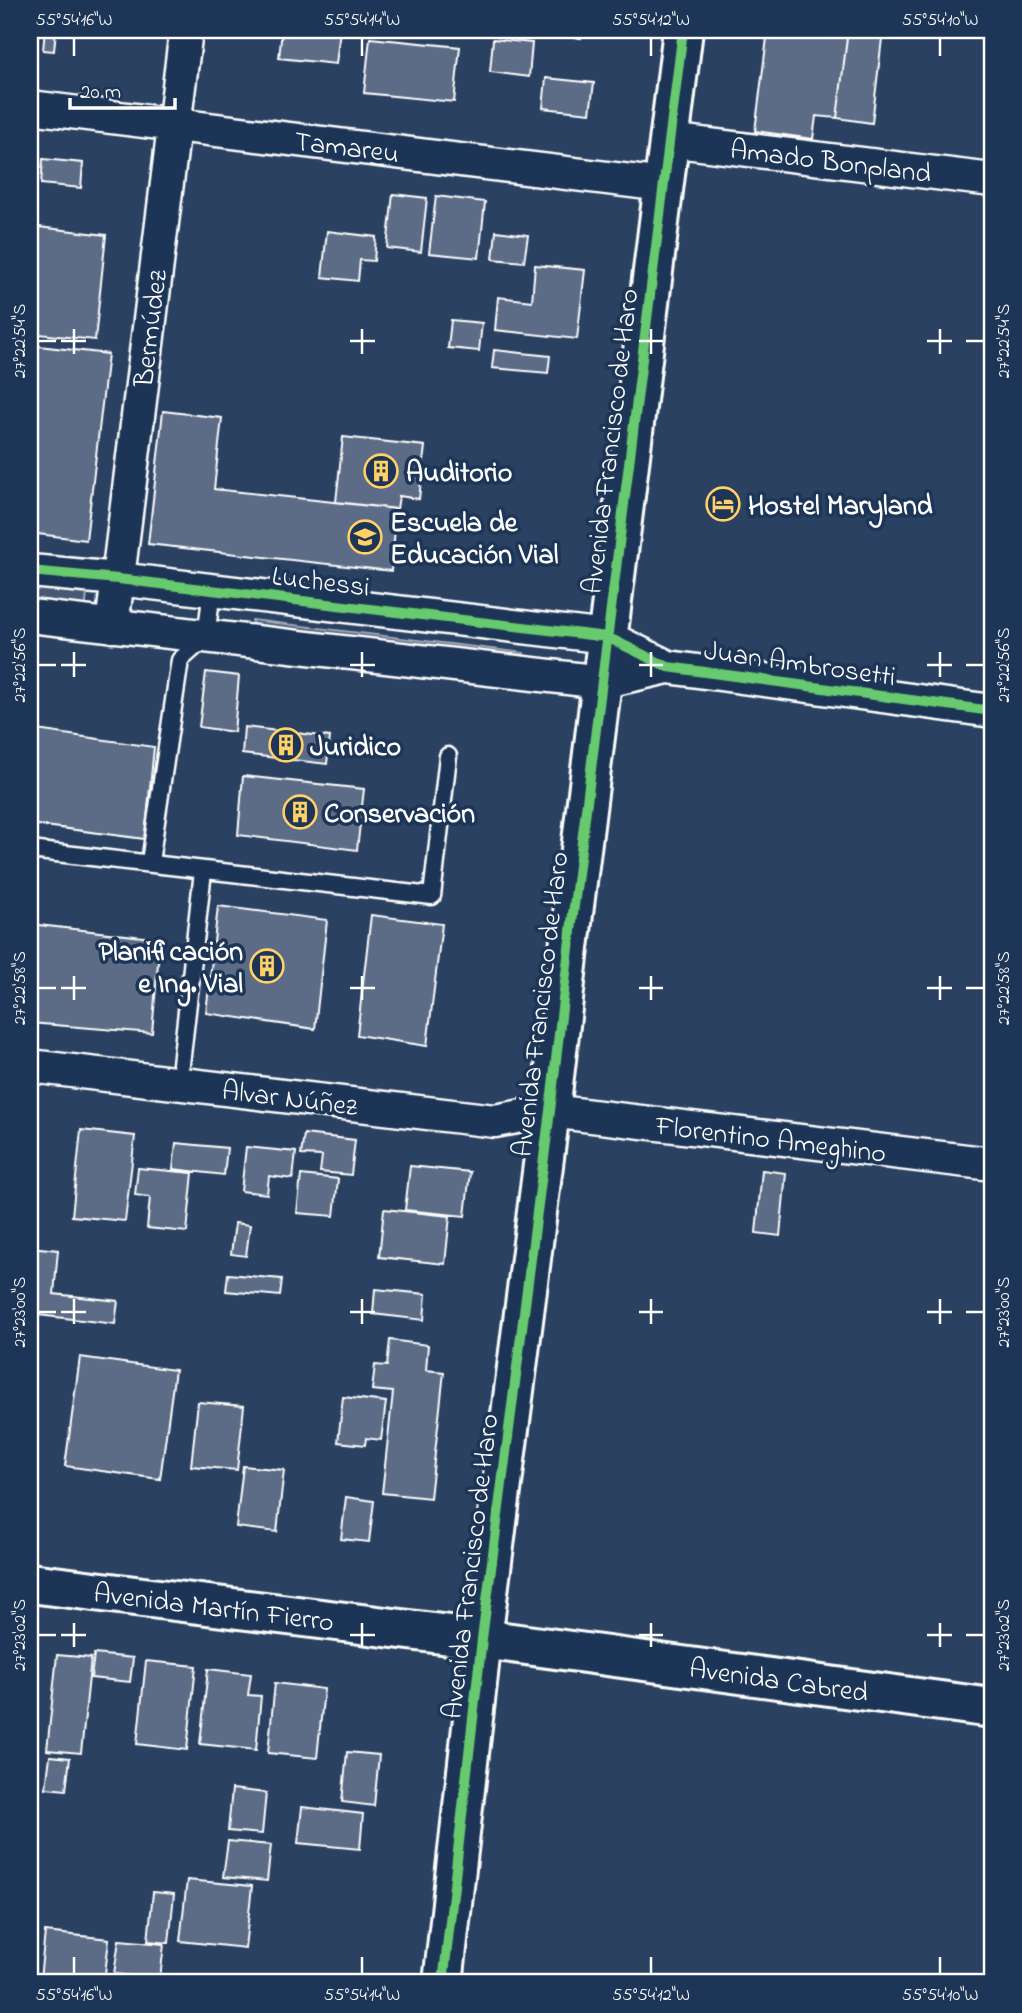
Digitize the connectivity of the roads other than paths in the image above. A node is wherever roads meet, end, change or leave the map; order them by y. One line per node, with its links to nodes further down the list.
1 (186, 30): 4 (street, Bermúdez)
2 (683, 30): 5 (main road, Avenida Francisco de Haro)
3 (30, 107): 4 (street, Tamareu)
4 (174, 125): 7 (street, Tamareu); 9 (street, Bermúdez)
5 (669, 140): 6 (street, Amado Bonpland); 7 (main road, Avenida Francisco de Haro)
6 (992, 180)
7 (664, 185): 14 (main road, Avenida Francisco de Haro)
8 (30, 571): 9 (street, Luchessi)
9 (118, 579): 10 (street, Luchessi); 12 (street, Bermúdez)
10 (212, 590): 13 (lane); 14 (street, Luchessi)
11 (30, 616): 12 (street)
12 (112, 626): 13 (street)
13 (206, 637): 16 (street); 20 (lane)
14 (607, 637): 15 (street, Juan Ambrosetti); 16 (main road, Avenida Francisco de Haro)
15 (668, 667): 16 (street, Juan Ambrosetti); 17 (street, Juan Ambrosetti)
16 (602, 682): 24 (main road, Avenida Francisco de Haro)
17 (992, 711)
18 (448, 756): 21 (lane)
19 (30, 850): 20 (lane)
20 (150, 863): 21 (lane)
21 (203, 871): 22 (lane)
22 (181, 1064)
23 (30, 1066): 24 (street, Alvar Núñez)
24 (550, 1111): 25 (street, Florentino Ameghino); 27 (main road, Avenida Francisco de Haro)
25 (992, 1164)
26 (30, 1583): 27 (main road, Avenida Martín Fierro)
27 (482, 1639): 28 (main road, Avenida Cabred); 29 (main road, Avenida Francisco de Haro)
28 (992, 1708)
29 (443, 1983)

